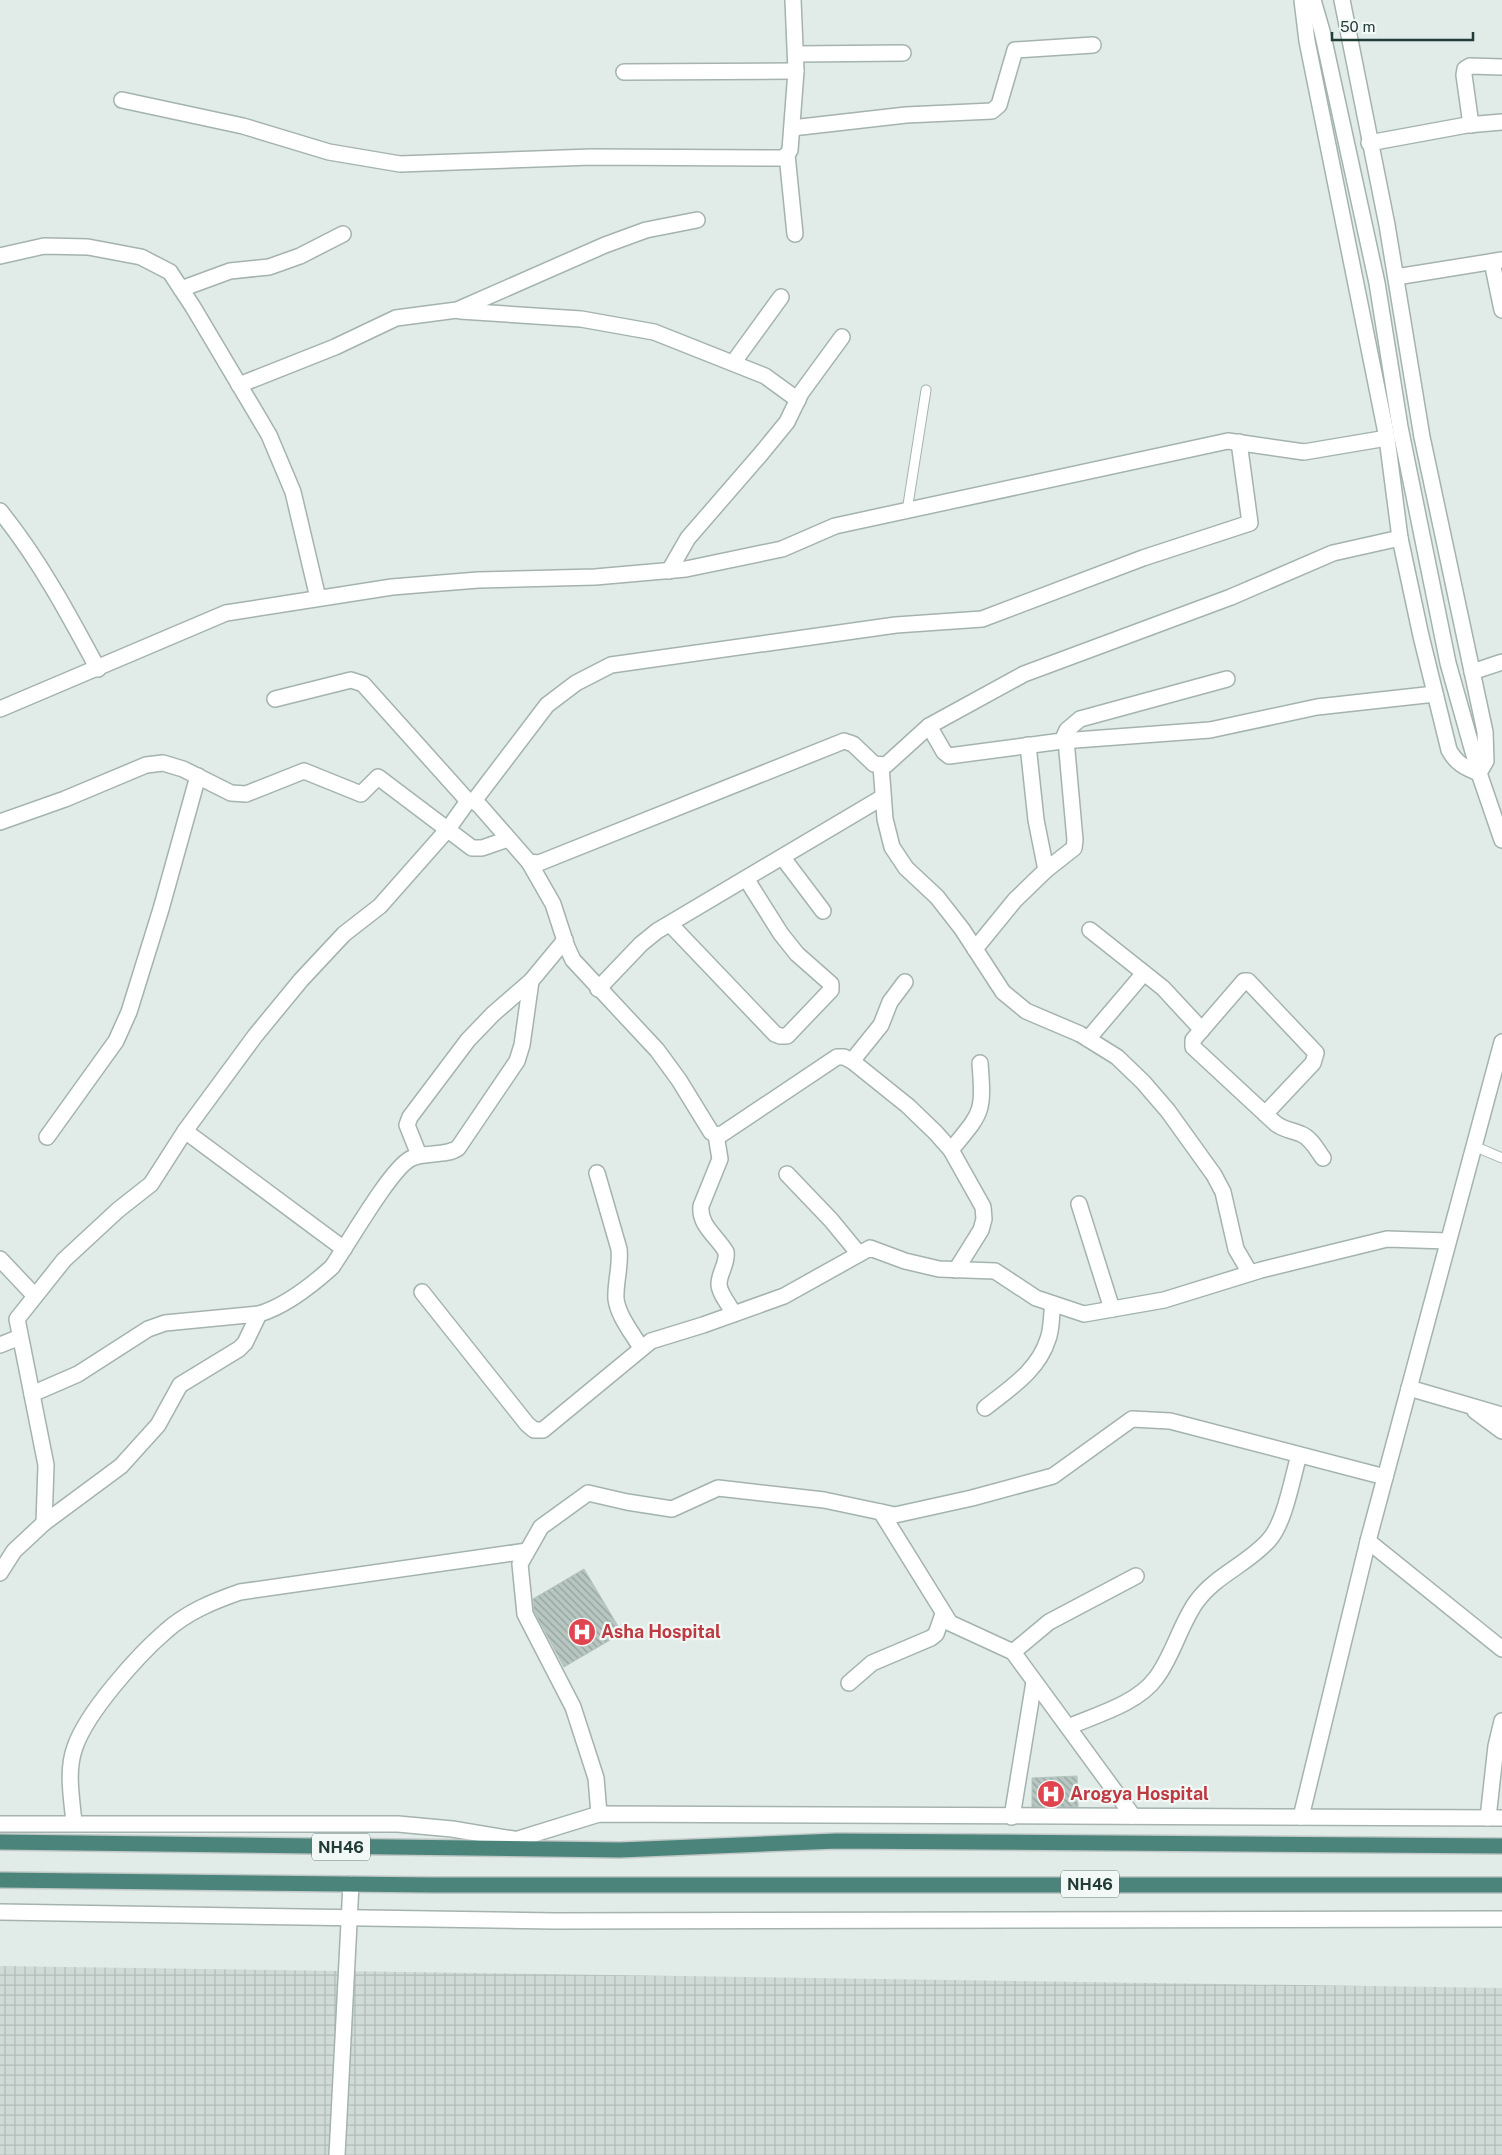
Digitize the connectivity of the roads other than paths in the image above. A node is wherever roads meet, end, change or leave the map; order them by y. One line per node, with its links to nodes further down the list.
1 (793, 0): 7 (street)
2 (1302, 0): 32 (street)
3 (1313, 0): 50 (street)
4 (1342, 0): 15 (street)
5 (1093, 45): 14 (street)
6 (903, 53): 7 (street)
7 (796, 54): 9 (street)
8 (1502, 67): 13 (street)
9 (796, 71): 10 (street); 14 (street)
10 (624, 72)
11 (122, 100): 16 (street)
12 (1502, 122): 13 (street)
13 (1471, 125): 15 (street)
14 (792, 128): 16 (street)
15 (1370, 143): 22 (street)
16 (787, 156): 19 (street)
17 (697, 220): 26 (street)
18 (343, 234): 23 (street)
19 (795, 234)
20 (0, 256): 23 (street)
21 (1497, 261): 22 (street); 25 (street)
22 (1396, 277): 41 (street)
23 (181, 289): 29 (street)
24 (781, 297): 28 (street)
25 (1502, 310)
26 (451, 311): 28 (street); 29 (street)
27 (842, 337): 31 (street)
28 (733, 363): 31 (street)
29 (239, 385): 38 (street)
30 (926, 390): 35 (lane)
31 (798, 400): 37 (street)
32 (1387, 438): 33 (street); 36 (street)
33 (1239, 442): 35 (street); 53 (street)
34 (0, 511): 40 (street)
35 (908, 511): 37 (street)
36 (1400, 538): 43 (street); 46 (street)
37 (669, 571): 38 (street)
38 (318, 598): 40 (street)
39 (1502, 662): 41 (street)
40 (98, 669): 45 (street)
41 (1472, 672): 50 (street)
42 (1227, 679): 47 (street)
43 (1435, 694): 47 (street); 50 (street)
44 (274, 699): 53 (street)
45 (0, 709)
46 (929, 726): 48 (street); 49 (street)
47 (1064, 740): 48 (street); 60 (street)
48 (1028, 745): 60 (street)
49 (880, 766): 52 (street); 59 (street)
50 (1479, 773): 57 (street)
51 (198, 776): 54 (street); 55 (street); 79 (street)
52 (883, 797): 58 (street); 66 (street)
53 (471, 801): 55 (street); 56 (street)
54 (0, 822)
55 (448, 829): 56 (street); 77 (street)
56 (508, 839): 59 (street)
57 (1502, 840)
58 (783, 858): 61 (street); 62 (street)
59 (529, 862): 65 (street)
60 (1046, 870): 66 (street)
61 (747, 880): 63 (street); 63 (street)
62 (823, 911)
63 (670, 924): 70 (street)
64 (1090, 930): 67 (street)
65 (565, 940): 68 (street); 70 (street)
66 (975, 949): 72 (street)
67 (1144, 973): 71 (street); 72 (street)
68 (531, 981): 82 (street); 82 (street)
69 (905, 982): 74 (street)
70 (598, 989): 78 (street)
71 (1202, 1030): 76 (street); 76 (street)
72 (1088, 1039): 93 (street)
73 (1502, 1042): 80 (street)
74 (852, 1061): 78 (street); 81 (street)
75 (980, 1064): 81 (street)
76 (1265, 1114): 83 (street)
77 (185, 1131): 89 (street); 95 (street)
78 (716, 1135): 99 (street)
79 (47, 1137)
80 (1474, 1146): 84 (lane); 88 (street)
81 (951, 1150): 92 (street)
82 (419, 1154): 89 (street)
83 (1323, 1158)
84 (1502, 1158)
85 (597, 1173): 102 (street)
86 (786, 1174): 90 (street)
87 (1079, 1204): 97 (street)
88 (1448, 1241): 93 (street); 103 (street)
89 (344, 1249): 98 (street)
90 (859, 1254): 92 (street); 99 (street)
91 (0, 1259): 95 (street)
92 (956, 1270): 96 (street)
93 (1250, 1273): 97 (street)
94 (422, 1292): 102 (street)
95 (35, 1296): 100 (street)
96 (1053, 1304): 97 (street); 106 (street)
97 (1112, 1309)
98 (259, 1314): 104 (street); 112 (street)
99 (734, 1314): 102 (street)
100 (20, 1337): 101 (street); 104 (street)
101 (0, 1345)
102 (641, 1348)
103 (1409, 1388): 105 (street); 110 (street)
104 (32, 1394): 112 (street)
105 (1468, 1406): 107 (street); 108 (street)
106 (985, 1408)
107 (1502, 1415)
108 (1502, 1431)
109 (1299, 1455): 110 (street); 111 (street); 123 (street)
110 (1385, 1477): 113 (street)
111 (881, 1512): 114 (street); 117 (street)
112 (44, 1523): 115 (street)
113 (1368, 1541): 118 (street); 127 (street)
114 (527, 1551): 124 (street); 129 (street)
115 (0, 1573)
116 (1136, 1576): 119 (street)
117 (943, 1614): 119 (street); 121 (street)
118 (1502, 1649)
119 (1013, 1652): 120 (street)
120 (1034, 1682): 123 (street); 126 (street)
121 (849, 1683)
122 (1502, 1721): 128 (street)
123 (1068, 1728): 125 (street)
124 (599, 1814): 126 (street); 131 (street)
125 (1133, 1816): 126 (street); 127 (street)
126 (1012, 1817)
127 (1301, 1817): 128 (street)
128 (1495, 1818)
129 (74, 1823): 130 (street); 131 (street)
130 (0, 1824)
131 (517, 1840): 134 (street)
132 (0, 1842): 134 (highway, NH46)
133 (1502, 1846): 134 (highway, NH46)
134 (491, 1848)
135 (0, 1880): 136 (highway, NH46)
136 (351, 1884): 137 (highway, NH46); 139 (street)
137 (1502, 1885)
138 (0, 1912): 139 (street)
139 (349, 1917): 140 (street); 141 (street)
140 (1502, 1919)
141 (338, 2155)

